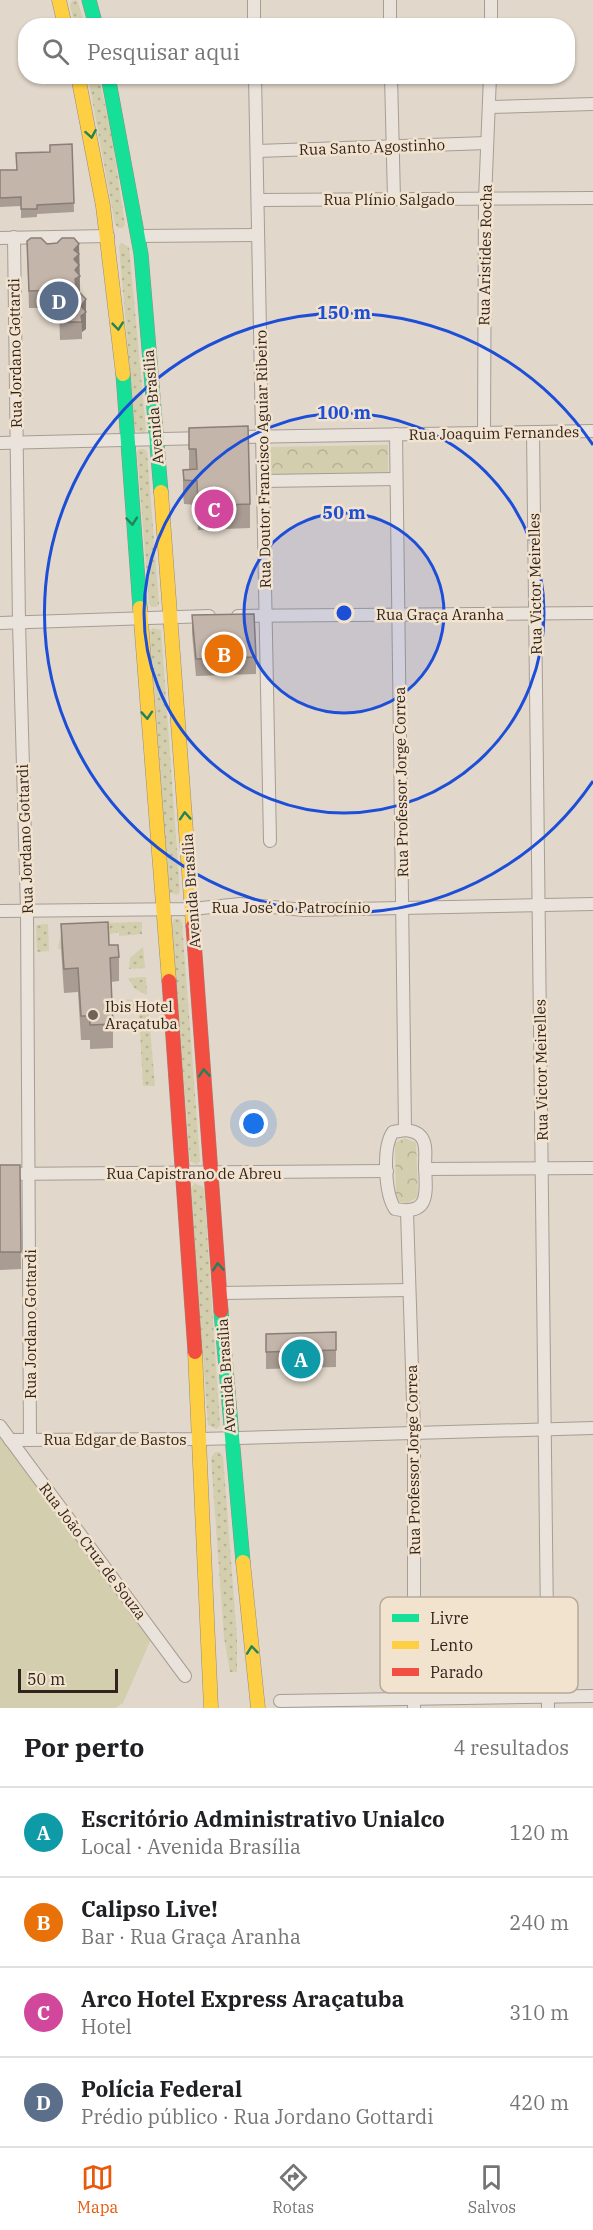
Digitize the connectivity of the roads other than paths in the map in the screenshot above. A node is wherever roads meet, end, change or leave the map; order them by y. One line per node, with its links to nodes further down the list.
1 (59, 0): 6 (main road)
2 (89, 0): 7 (main road)
3 (254, 0): 8 (street)
4 (390, 0): 9 (street)
5 (491, 0): 10 (street)
6 (64, 18)
7 (94, 18)
8 (254, 18)
9 (390, 18)
10 (491, 18)
11 (80, 84): 26 (main road, Avenida Brasília, one-way to 26)
12 (110, 84): 27 (main road, Avenida Brasília)
13 (255, 84): 20 (street, Rua Doutor Francisco Aguiar Ribeiro)
14 (391, 84): 19 (street)
15 (490, 84): 17 (street, Rua Aristides Rocha)
16 (593, 104): 17 (street)
17 (490, 107): 18 (street, Rua Aristides Rocha)
18 (487, 143): 19 (street, Rua Santo Agostinho); 23 (street, Rua Aristides Rocha)
19 (393, 147): 20 (street, Rua Santo Agostinho); 22 (street)
20 (257, 151): 24 (street, Rua Doutor Francisco Aguiar Ribeiro)
21 (593, 198): 23 (street, Rua Plínio Salgado)
22 (394, 199): 23 (street, Rua Plínio Salgado); 24 (street, Rua Plínio Salgado)
23 (485, 199): 32 (street, Rua Aristides Rocha)
24 (258, 200): 25 (street, Rua Doutor Francisco Aguiar Ribeiro)
25 (258, 235): 27 (street); 34 (street, Rua Doutor Francisco Aguiar Ribeiro)
26 (108, 236): 28 (street); 35 (main road, Avenida Brasília, one-way to 35)
27 (138, 236): 36 (main road, Avenida Brasília)
28 (14, 237): 29 (street); 37 (street, Rua Jordano Gottardi)
29 (0, 238)
30 (593, 431): 31 (street, Rua Joaquim Fernandes)
31 (533, 432): 32 (street, Rua Joaquim Fernandes); 43 (street, Rua Victor Meirelles)
32 (484, 433): 33 (street, Rua Joaquim Fernandes)
33 (396, 435): 34 (street, Rua Joaquim Fernandes); 39 (street, Rua Professor Jorge Correa)
34 (262, 437): 36 (street, Rua Joaquim Fernandes); 40 (street, Rua Doutor Francisco Aguiar Ribeiro)
35 (125, 440): 36 (street, Rua Joaquim Fernandes); 37 (street, Rua Joaquim Fernandes); 46 (main road, Avenida Brasília, one-way to 46)
36 (156, 440): 44 (main road, Avenida Brasília)
37 (17, 442): 38 (street, Rua Joaquim Fernandes); 48 (street, Rua Jordano Gottardi)
38 (0, 443)
39 (396, 479): 40 (street); 42 (street, Rua Professor Jorge Correa)
40 (263, 481): 45 (street, Rua Doutor Francisco Aguiar Ribeiro)
41 (593, 613): 43 (street, Rua Graça Aranha)
42 (398, 614): 43 (street, Rua Graça Aranha); 45 (street, Rua Graça Aranha); 52 (street, Rua Professor Jorge Correa)
43 (535, 614): 51 (street, Rua Victor Meirelles)
44 (171, 616): 45 (street, Rua Graça Aranha); 46 (street, Rua Graça Aranha); 54 (main road, Avenida Brasília, one-way to 44)
45 (266, 616): 49 (street, Rua Doutor Francisco Aguiar Ribeiro)
46 (140, 618): 48 (street, Rua Graça Aranha); 53 (main road, Avenida Brasília, one-way to 53)
47 (0, 623): 48 (street, Rua Graça Aranha)
48 (19, 623): 55 (street, Rua Jordano Gottardi)
49 (270, 841)
50 (593, 903): 51 (street)
51 (539, 904): 52 (street, Rua José do Patrocínio); 59 (street, Rua Victor Meirelles)
52 (403, 908): 54 (street, Rua José do Patrocínio); 57 (street, Rua Professor Jorge Correa)
53 (162, 909): 54 (street, Rua José do Patrocínio); 55 (street, Rua José do Patrocínio); 62 (main road, Avenida Brasília)
54 (192, 909): 63 (main road, Avenida Brasília, one-way to 54)
55 (27, 910): 56 (street, Rua José do Patrocínio); 65 (street, Rua Jordano Gottardi)
56 (0, 911)
57 (405, 1130): 60 (street); 61 (street)
58 (593, 1167): 59 (street)
59 (542, 1168): 60 (street); 71 (street, Rua Victor Meirelles)
60 (425, 1169): 66 (street)
61 (387, 1171): 63 (street, Rua Capistrano de Abreu); 66 (street)
62 (183, 1173): 63 (street, Rua Capistrano de Abreu); 65 (street, Rua Capistrano de Abreu); 74 (main road, Avenida Brasília)
63 (211, 1173): 68 (main road, Avenida Brasília, one-way to 63)
64 (0, 1174): 65 (street, Rua Capistrano de Abreu)
65 (30, 1174): 76 (street, Rua Jordano Gottardi)
66 (407, 1211): 67 (street, Rua Professor Jorge Correa)
67 (410, 1290): 68 (street); 72 (street, Rua Professor Jorge Correa)
68 (220, 1293): 73 (main road, Avenida Brasília)
69 (0, 1426): 75 (street, Rua João Cruz de Souza)
70 (593, 1428): 71 (street, Rua Edgar de Bastos)
71 (545, 1429): 72 (street, Rua Edgar de Bastos); 78 (street, Rua Victor Meirelles)
72 (414, 1432): 73 (street, Rua Edgar de Bastos); 77 (street, Rua Professor Jorge Correa)
73 (230, 1438): 74 (street, Rua Edgar de Bastos); 85 (main road, Avenida Brasília, one-way to 73)
74 (201, 1439): 76 (street, Rua Edgar de Bastos); 84 (main road, Avenida Brasília)
75 (10, 1440): 76 (street, Rua Edgar de Bastos); 79 (street, Rua João Cruz de Souza)
76 (30, 1440)
77 (414, 1597)
78 (547, 1597)
79 (185, 1676)
80 (593, 1696): 82 (street)
81 (280, 1701): 83 (street)
82 (548, 1702): 83 (street)
83 (414, 1703)
84 (211, 1708)
85 (258, 1708)

